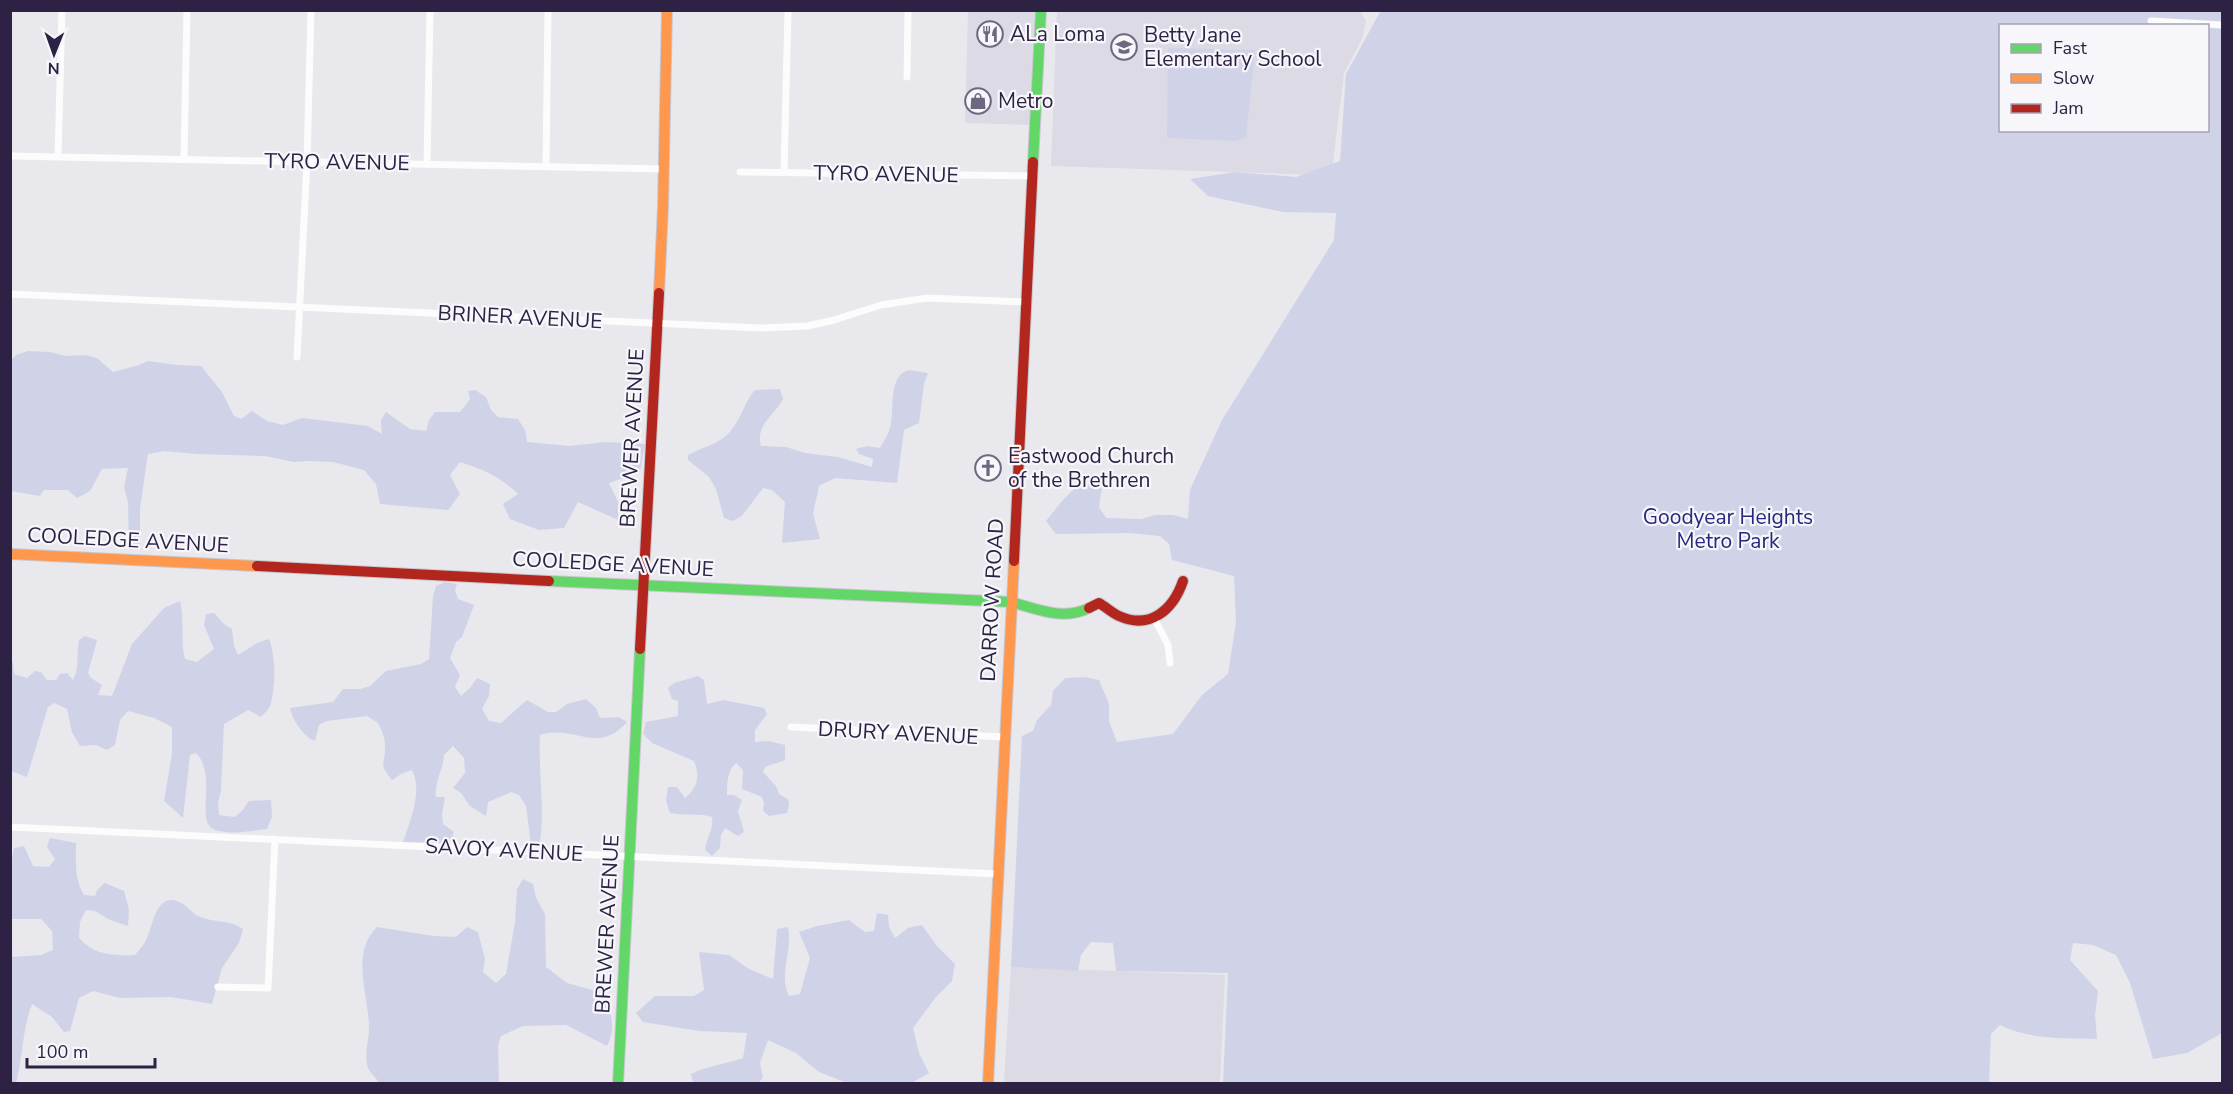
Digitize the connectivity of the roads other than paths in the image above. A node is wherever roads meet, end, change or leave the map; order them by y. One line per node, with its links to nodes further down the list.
1 (62, 10): 14 (street)
2 (187, 10): 15 (street)
3 (311, 10): 16 (street)
4 (430, 10): 17 (street)
5 (549, 10): 18 (street)
6 (667, 10): 19 (street, BREWER AVENUE)
7 (788, 10): 21 (street)
8 (908, 10): 12 (street)
9 (1041, 10): 22 (street, DARROW ROAD)
10 (2151, 21): 11 (street)
11 (2205, 24)
12 (907, 77)
13 (10, 156): 14 (street, TYRO AVENUE)
14 (58, 156): 15 (street, TYRO AVENUE)
15 (184, 159): 16 (street, TYRO AVENUE)
16 (307, 162): 17 (street, TYRO AVENUE); 25 (street)
17 (427, 164): 18 (street, TYRO AVENUE)
18 (546, 166): 19 (street, TYRO AVENUE)
19 (664, 169): 26 (street, BREWER AVENUE)
20 (740, 172): 21 (street, TYRO AVENUE)
21 (784, 172): 22 (street, TYRO AVENUE)
22 (1033, 176): 24 (street, DARROW ROAD)
23 (10, 294): 25 (street, BRINER AVENUE)
24 (1026, 302): 26 (street, BRINER AVENUE); 31 (street, DARROW ROAD)
25 (301, 307): 26 (street, BRINER AVENUE); 27 (street)
26 (657, 323): 30 (street, BREWER AVENUE)
27 (297, 357)
28 (10, 554): 30 (street, COOLEDGE AVENUE)
29 (1183, 581): 32 (street)
30 (644, 586): 31 (street, COOLEDGE AVENUE); 38 (street, BREWER AVENUE)
31 (1011, 602): 32 (street, COOLEDGE AVENUE); 35 (street, DARROW ROAD)
32 (1154, 618): 33 (street)
33 (1170, 663)
34 (791, 727): 35 (street, DRURY AVENUE)
35 (1005, 737): 39 (street, DARROW ROAD)
36 (10, 827): 37 (street, SAVOY AVENUE)
37 (275, 839): 38 (street, SAVOY AVENUE); 40 (street)
38 (630, 857): 39 (street, SAVOY AVENUE); 41 (street, BREWER AVENUE)
39 (998, 874): 42 (street, DARROW ROAD)
40 (218, 987)
41 (618, 1083)
42 (988, 1083)

